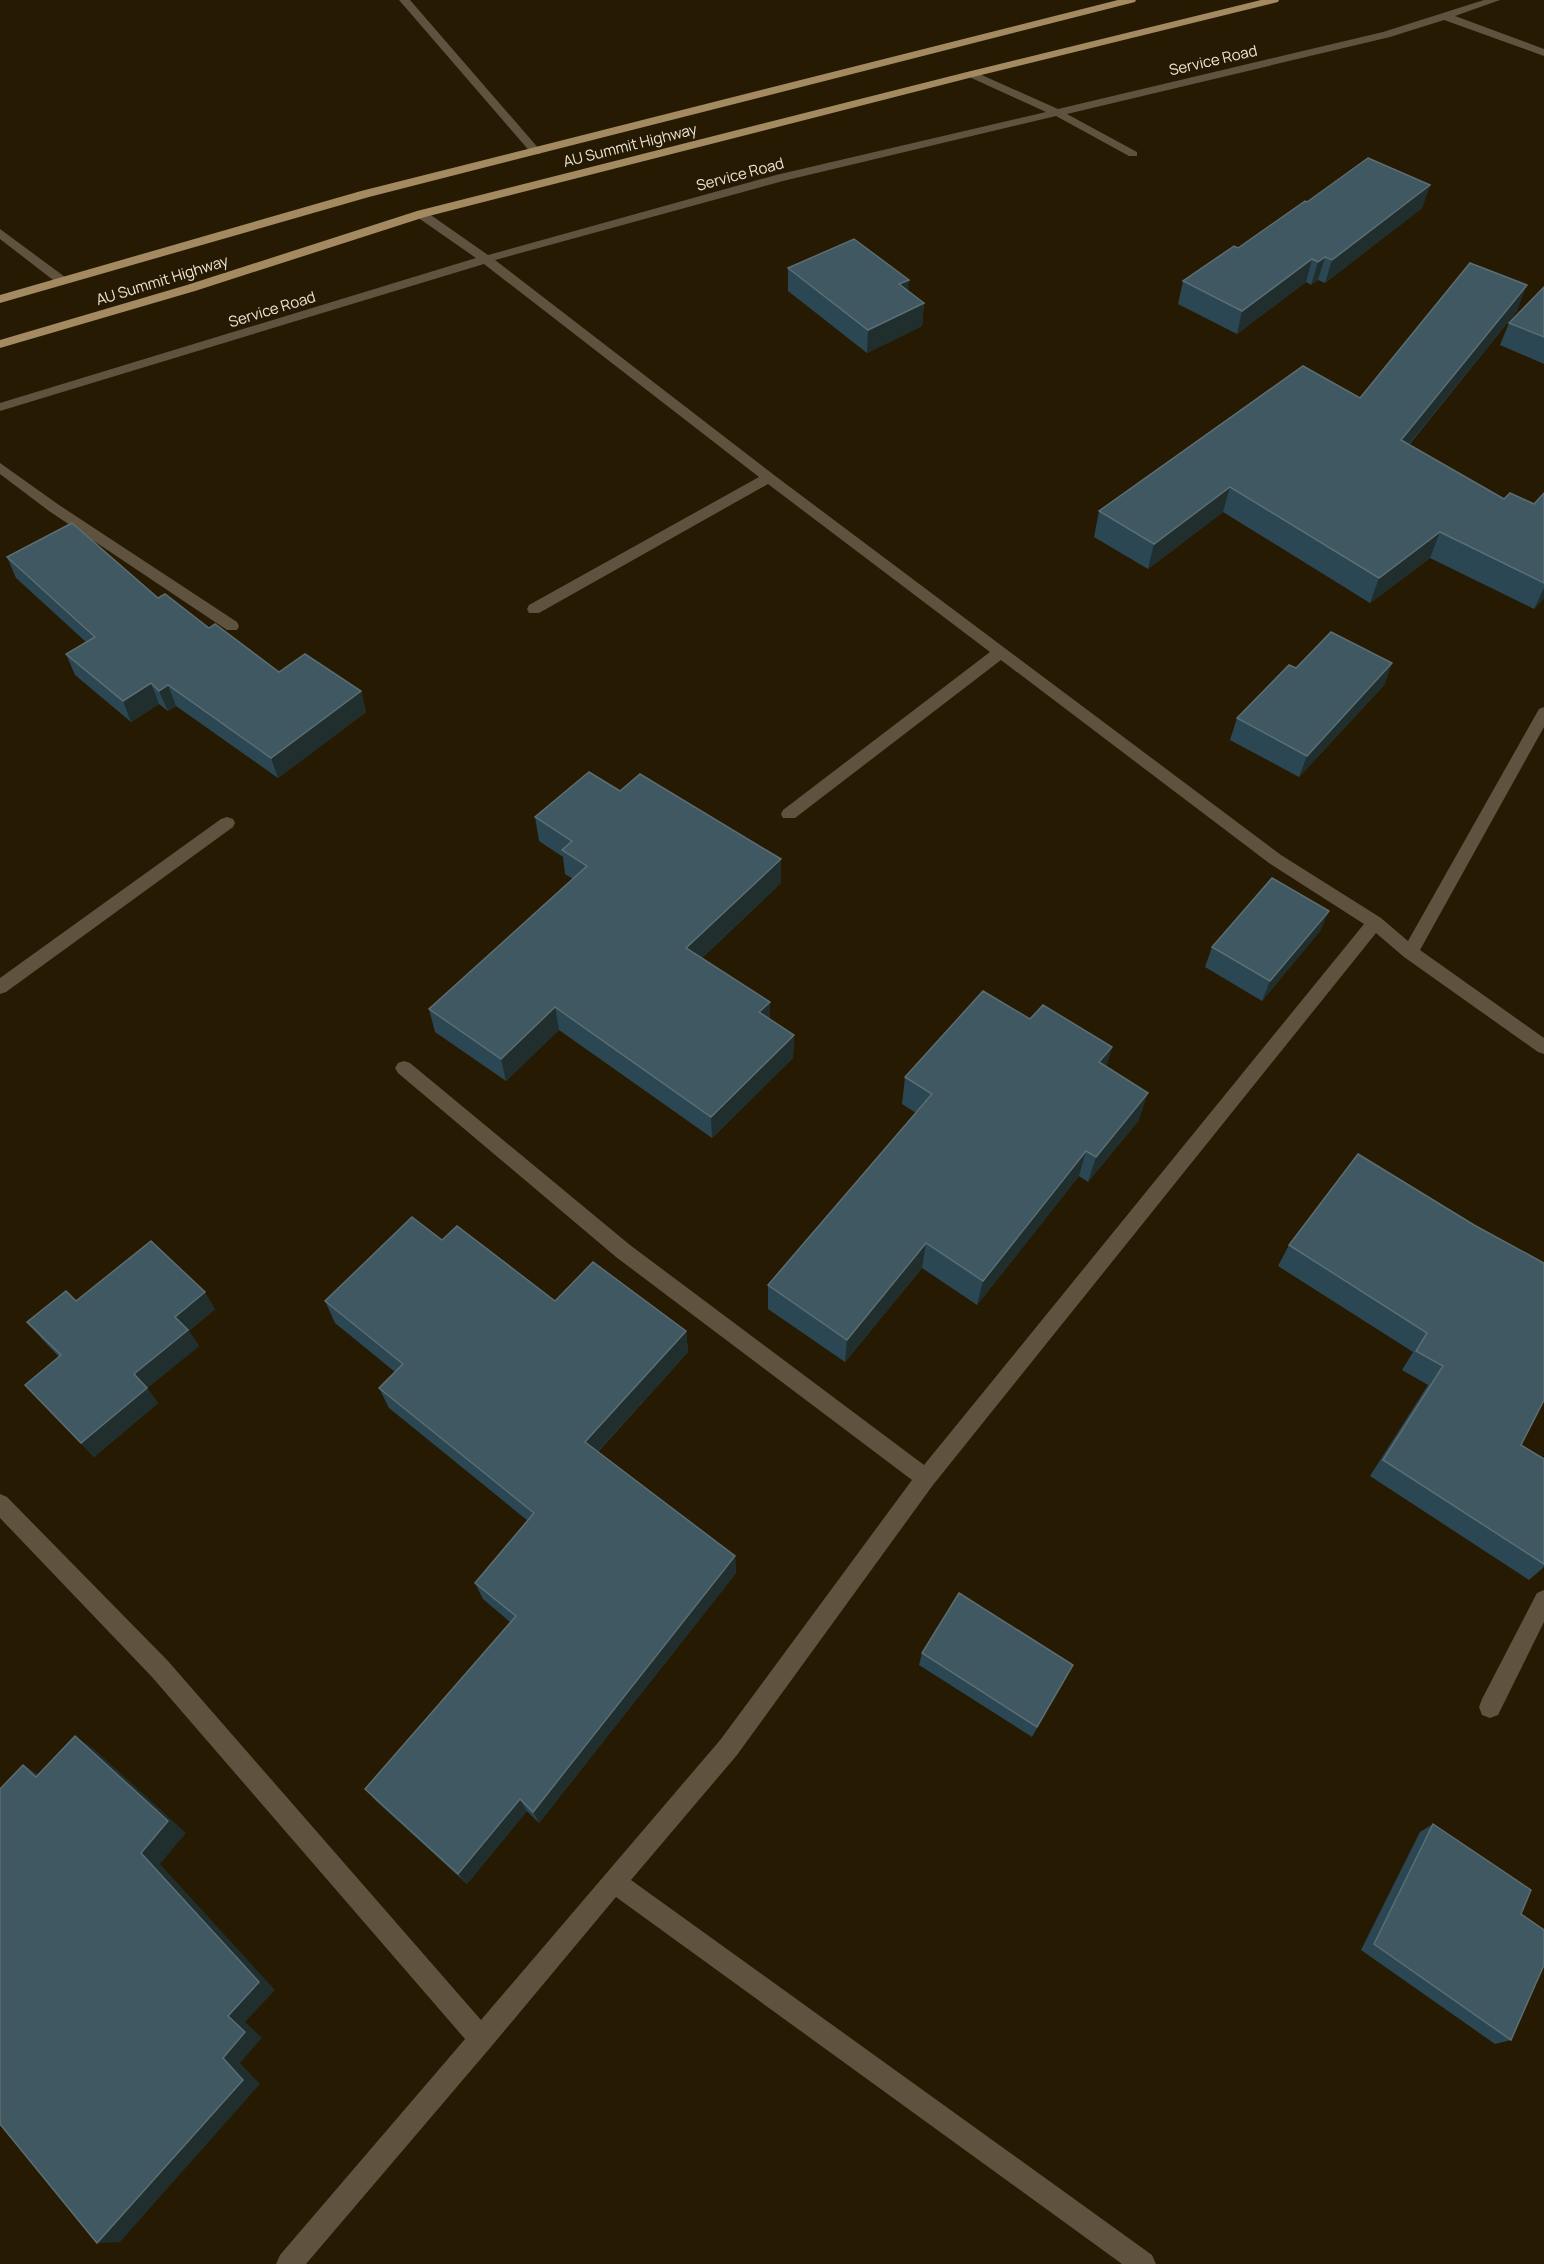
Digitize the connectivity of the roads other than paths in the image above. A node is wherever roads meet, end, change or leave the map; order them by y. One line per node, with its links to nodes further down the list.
1 (404, 0): 9 (street)
2 (1131, 0): 9 (main road, AU Summit Highway)
3 (1274, 0): 7 (main road, AU Summit Highway)
4 (1495, 0): 5 (street, Service Road)
5 (1444, 16): 6 (street); 8 (street, Service Road)
6 (1544, 53)
7 (971, 74): 8 (street); 11 (main road, AU Summit Highway)
8 (1056, 112): 10 (street); 13 (street, Service Road)
9 (536, 152): 14 (main road, AU Summit Highway)
10 (1134, 154)
11 (421, 214): 13 (street); 16 (main road, AU Summit Highway)
12 (0, 233): 14 (street)
13 (486, 259): 17 (street, Service Road); 19 (street)
14 (61, 280): 15 (main road, AU Summit Highway)
15 (0, 299)
16 (0, 344)
17 (0, 407)
18 (0, 467): 21 (street)
19 (769, 478): 20 (street); 22 (street)
20 (534, 609)
21 (232, 626)
22 (1001, 652): 24 (street); 26 (street)
23 (1544, 713): 27 (street)
24 (789, 814)
25 (227, 823): 28 (street)
26 (1375, 922): 27 (street); 31 (street)
27 (1410, 952): 29 (street)
28 (0, 987)
29 (1544, 1047)
30 (404, 1068): 31 (street)
31 (926, 1478): 35 (street)
32 (0, 1504): 36 (street)
33 (1544, 1600): 34 (street)
34 (1490, 1707)
35 (614, 1882): 36 (street); 38 (street)
36 (482, 2040): 37 (street)
37 (289, 2264)
38 (1143, 2264)

